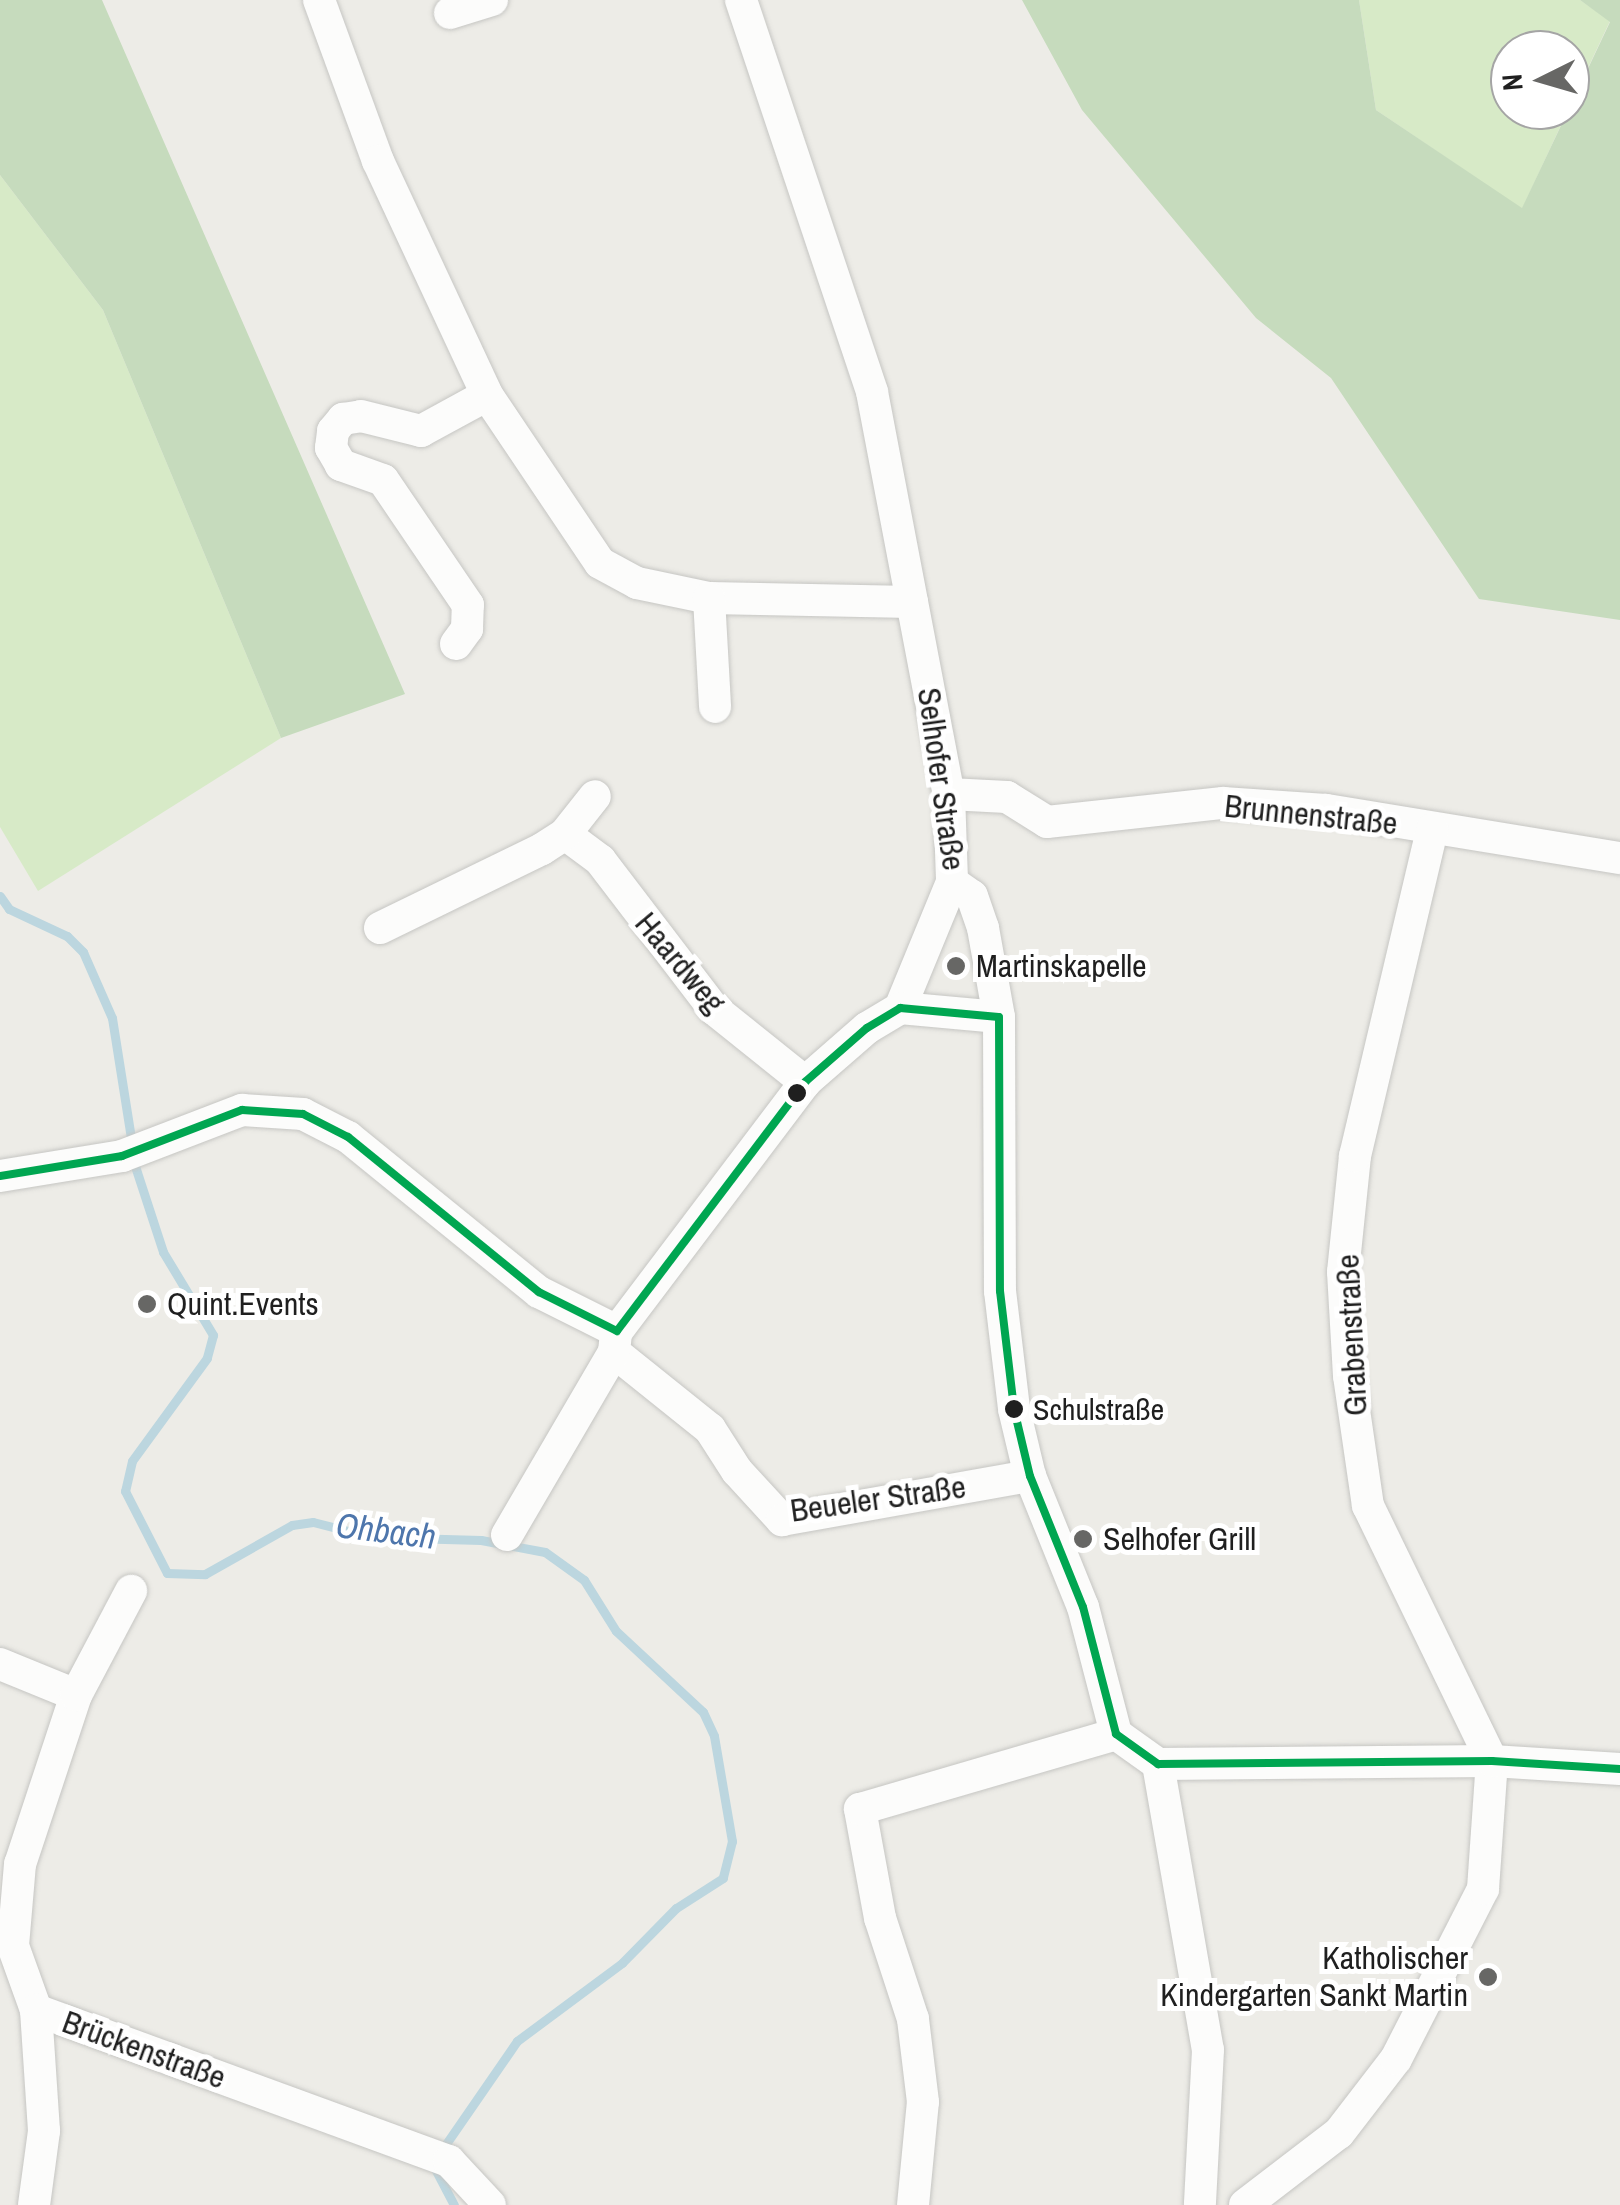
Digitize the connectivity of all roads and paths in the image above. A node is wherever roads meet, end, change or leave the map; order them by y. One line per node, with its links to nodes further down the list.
1 (319, 0): 5 (street)
2 (492, 0): 4 (street)
3 (741, 0): 7 (street, Selhofer Straße)
4 (450, 13)
5 (487, 394): 6 (street); 8 (street)
6 (710, 598): 7 (street); 9 (street)
7 (912, 602): 10 (street, Selhofer Straße)
8 (456, 644)
9 (715, 707)
10 (948, 794): 12 (street, Brunnenstraße); 15 (street, Selhofer Straße)
11 (595, 796): 13 (street)
12 (1432, 828): 14 (street, Brunnenstraße); 28 (street, Grabenstraße)
13 (566, 834): 16 (street); 19 (street, Haardweg)
14 (1620, 858)
15 (952, 882): 17 (street); 18 (street, Selhofer Straße)
16 (380, 928)
17 (900, 1008): 18 (street); 19 (street)
18 (999, 1017): 22 (street, Selhofer Straße)
19 (804, 1082): 21 (street)
20 (0, 1176): 21 (street, Beueler Straße)
21 (615, 1341): 22 (street, Beueler Straße); 23 (street)
22 (1030, 1476): 27 (street, Selhofer Straße)
23 (506, 1535)
24 (131, 1592): 26 (street, Brückenstraße)
25 (0, 1664): 26 (street)
26 (76, 1694): 31 (street, Brückenstraße)
27 (1116, 1734): 29 (street); 34 (street)
28 (1492, 1761): 29 (street); 30 (street); 36 (street)
29 (1158, 1764): 35 (street)
30 (1620, 1768)
31 (36, 2010): 32 (street); 33 (street, Brückenstraße)
32 (34, 2205)
33 (490, 2205)
34 (913, 2205)
35 (1200, 2205)
36 (1245, 2205)

